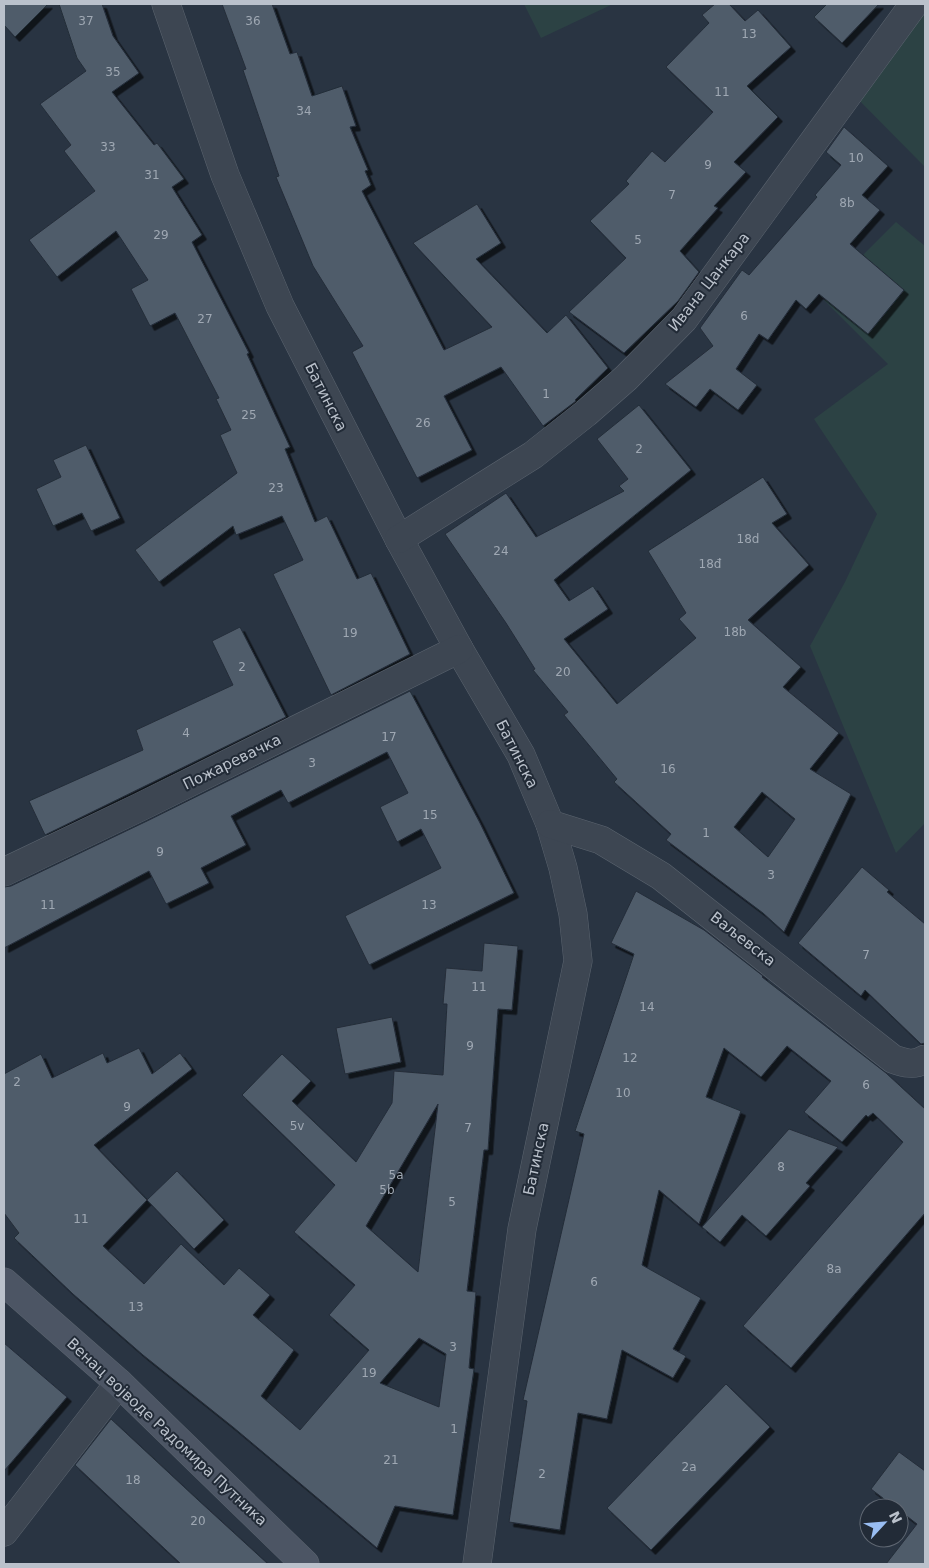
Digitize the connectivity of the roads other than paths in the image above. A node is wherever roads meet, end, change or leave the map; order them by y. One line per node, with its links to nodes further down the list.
1 (166, 4): 3 (street, Батинска)
2 (914, 4): 3 (street, Ивана Цанкара)
3 (399, 539): 4 (street, Батинска)
4 (459, 649): 5 (street, Батинска); 6 (street, Пожаревачка)
5 (550, 824): 7 (street, Ваљевска); 12 (street, Батинска)
6 (4, 872)
7 (925, 1058)
8 (4, 1282): 9 (main road, Венац војводе Радомира Путника)
9 (119, 1383): 10 (street); 11 (main road, Венац војводе Радомира Путника)
10 (4, 1532)
11 (305, 1564)
12 (477, 1564)

